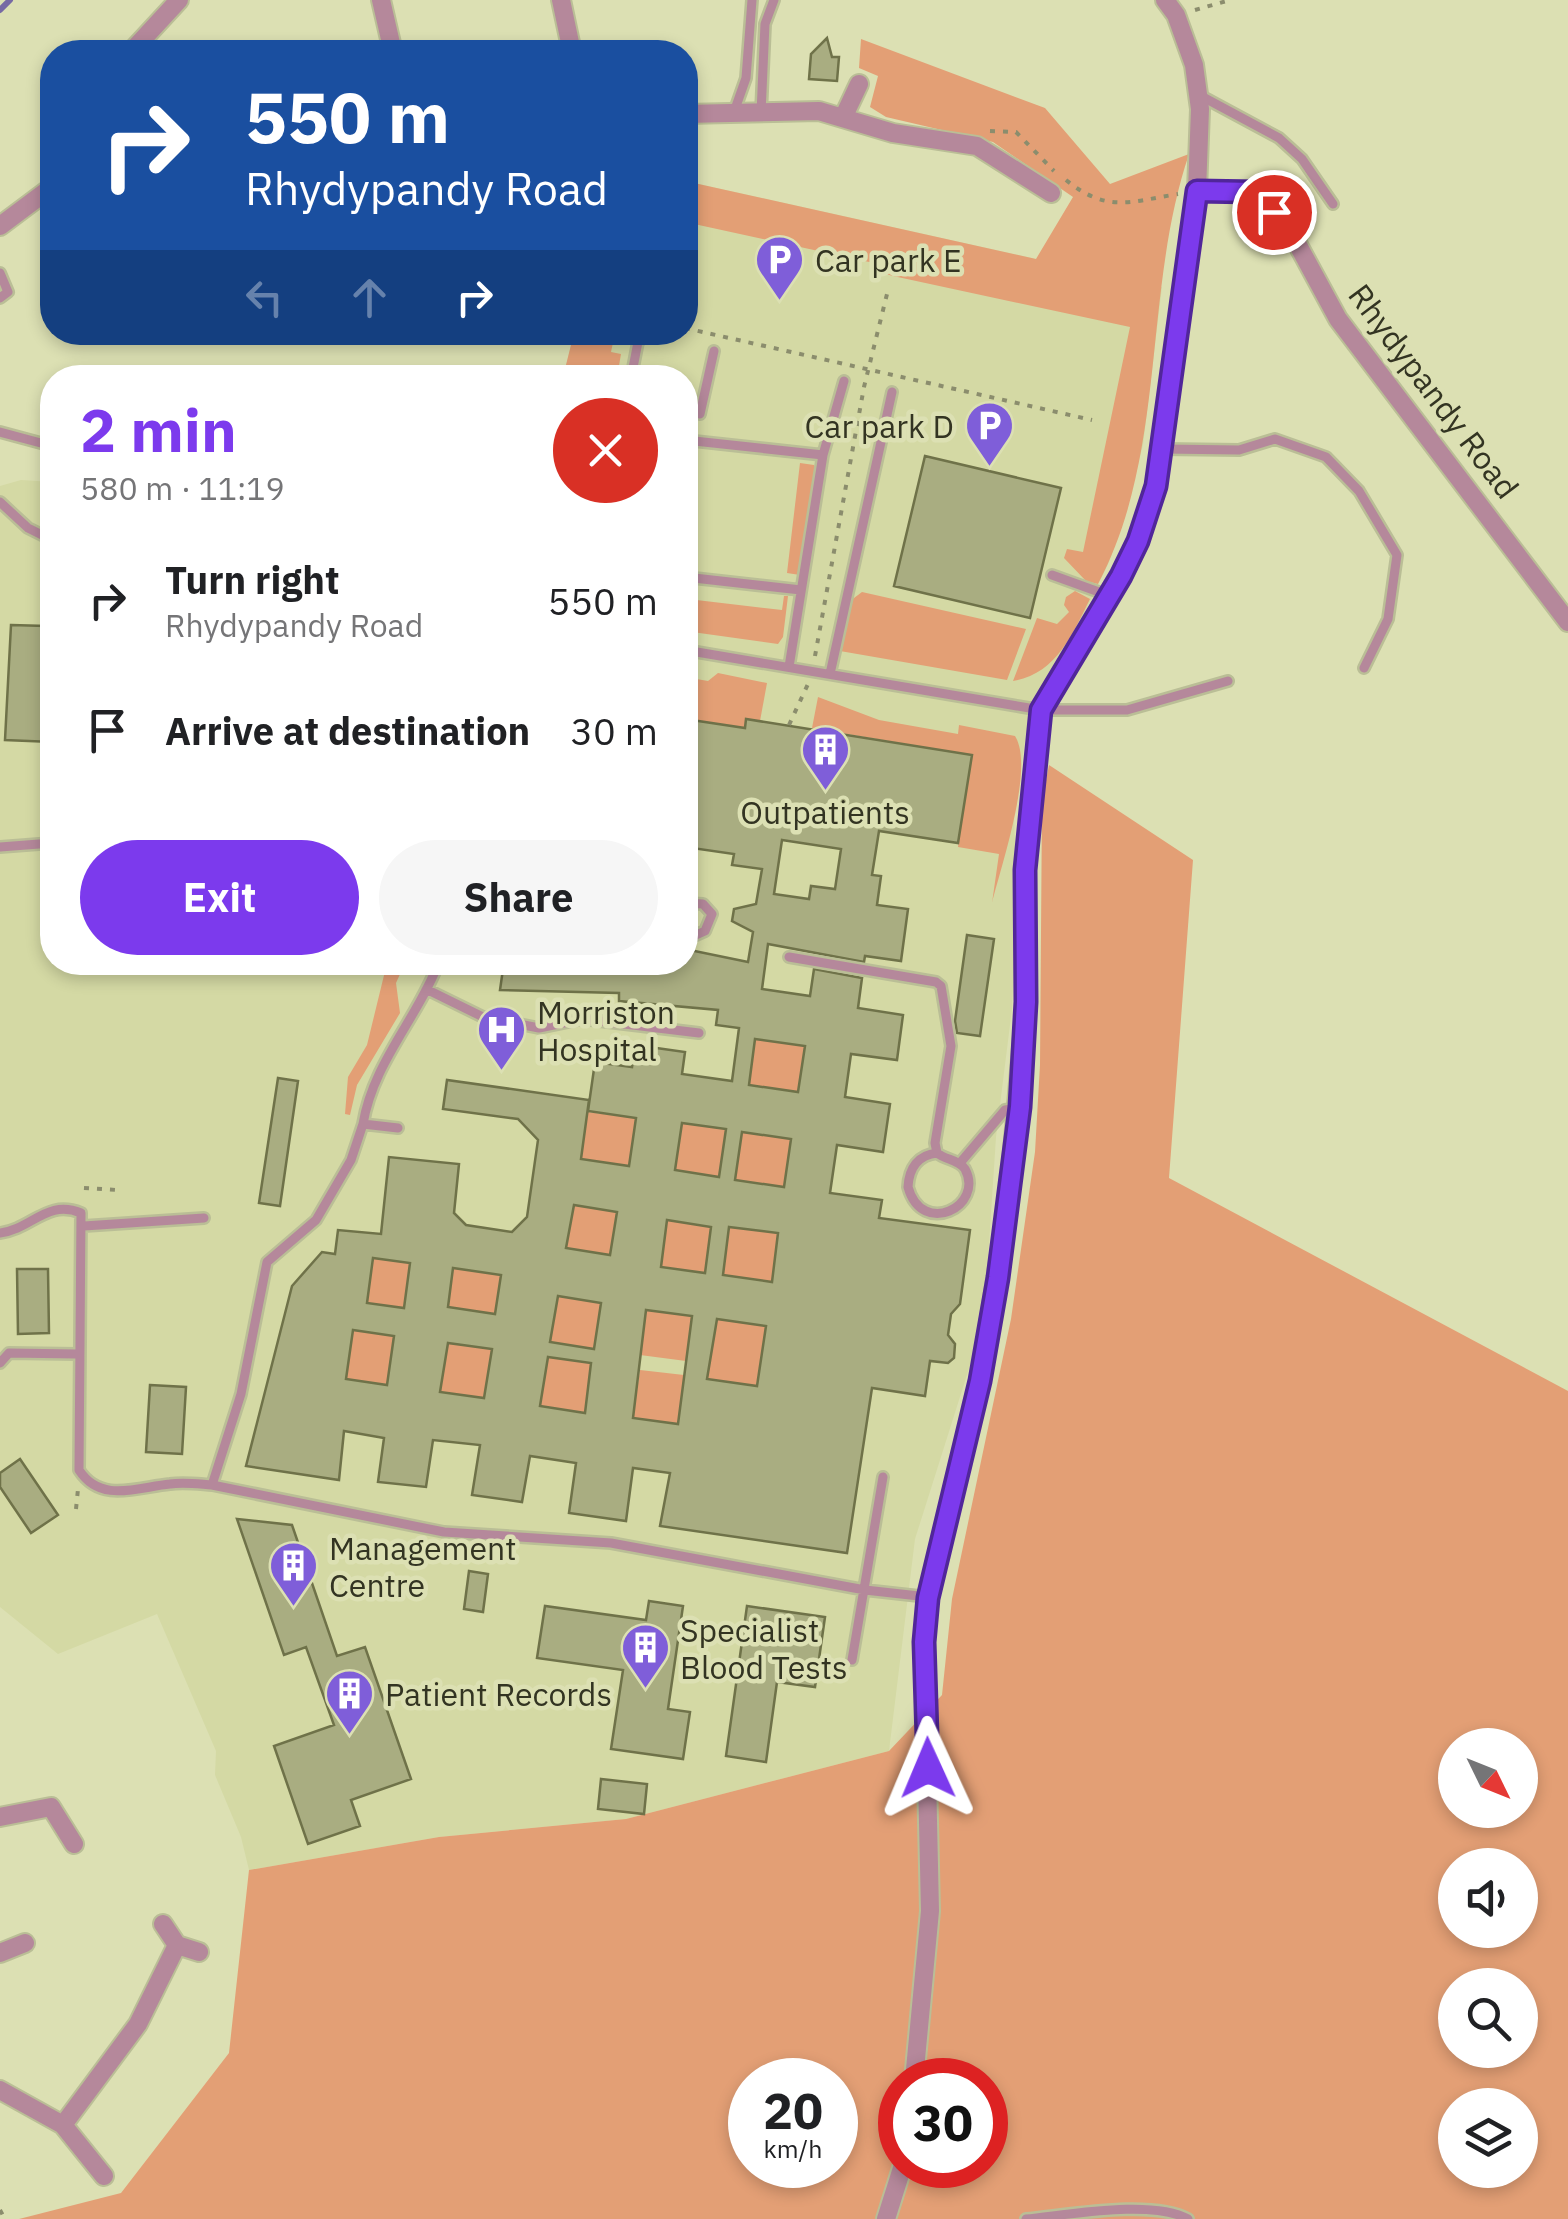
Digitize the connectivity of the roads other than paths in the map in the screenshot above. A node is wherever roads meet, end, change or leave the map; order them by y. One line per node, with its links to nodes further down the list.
1 (178, 0): 7 (street)
2 (381, 0): 8 (street)
3 (561, 0): 9 (street)
4 (752, 0): 14 (lane)
5 (774, 0): 12 (lane)
6 (1170, 7): 11 (street)
7 (146, 40)
8 (391, 40)
9 (569, 40)
10 (859, 84): 15 (street)
11 (1198, 94): 16 (street); 19 (lane)
12 (761, 113): 14 (street); 15 (street)
13 (698, 114): 14 (street)
14 (734, 114)
15 (843, 118): 17 (street)
16 (1197, 191): 30 (street); 38 (street, Rhydypandy Road)
17 (1051, 193)
18 (40, 199): 20 (street)
19 (1333, 204)
20 (0, 226)
21 (0, 272): 22 (lane)
22 (0, 298)
23 (714, 351): 26 (lane)
24 (844, 381): 31 (lane)
25 (892, 392): 42 (lane)
26 (700, 414)
27 (0, 432): 29 (lane)
28 (698, 441): 31 (lane)
29 (40, 443)
30 (1163, 450): 37 (street); 41 (lane)
31 (823, 455): 36 (lane)
32 (0, 502): 33 (lane)
33 (40, 534)
34 (1052, 575): 37 (lane)
35 (698, 578): 36 (lane)
36 (801, 590): 40 (lane)
37 (1110, 596): 44 (street)
38 (1568, 622)
39 (698, 652): 40 (lane)
40 (789, 667): 42 (lane)
41 (1364, 668)
42 (830, 674): 44 (lane)
43 (1228, 681): 44 (lane)
44 (1041, 710): 53 (street)
45 (40, 844): 46 (lane)
46 (0, 847)
47 (698, 904): 48 (lane)
48 (698, 934)
49 (790, 958): 56 (lane)
50 (434, 975): 51 (lane)
51 (428, 990): 52 (lane); 54 (lane)
52 (699, 1033)
53 (1020, 1107): 57 (lane); 66 (street)
54 (362, 1124): 55 (lane); 64 (lane)
55 (398, 1128)
56 (937, 1153): 57 (lane); 57 (lane)
57 (960, 1162)
58 (204, 1218): 59 (lane)
59 (84, 1226): 60 (lane); 61 (lane)
60 (0, 1233)
61 (78, 1354): 62 (lane); 64 (lane)
62 (0, 1363)
63 (883, 1477): 65 (lane)
64 (212, 1485): 65 (lane)
65 (865, 1590): 66 (lane); 67 (lane)
66 (928, 1598): 75 (street)
67 (852, 1660)
68 (0, 1817): 69 (street)
69 (74, 1844)
70 (163, 1924): 72 (street)
71 (25, 1942): 74 (street)
72 (177, 1944): 73 (street); 77 (street)
73 (199, 1952)
74 (0, 1953)
75 (916, 2058)
76 (0, 2090): 77 (street)
77 (63, 2125): 78 (street)
78 (104, 2176)
79 (896, 2188): 80 (street)
80 (886, 2219)
81 (1026, 2219): 82 (lane)
82 (1188, 2219)

